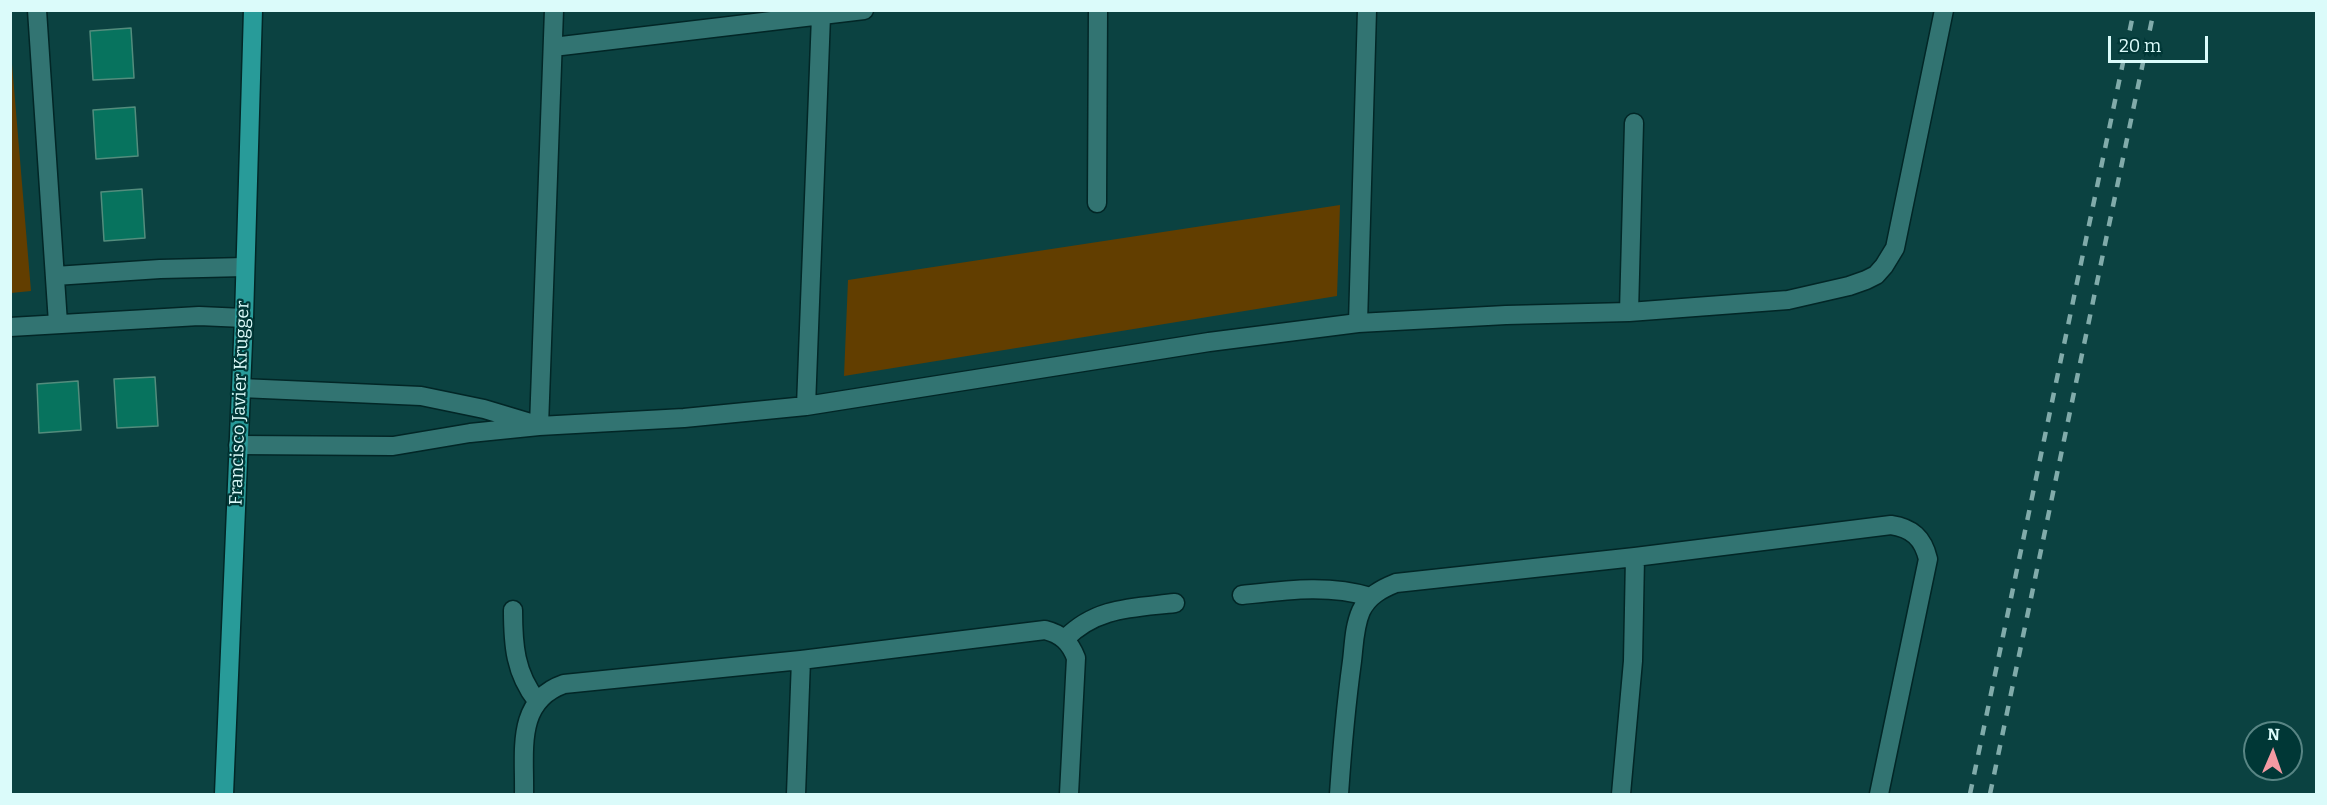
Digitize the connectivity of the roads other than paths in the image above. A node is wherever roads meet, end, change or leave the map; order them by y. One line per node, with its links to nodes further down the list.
1 (36, 10): 13 (street)
2 (253, 10): 12 (main road, Francisco Javier Krugger)
3 (554, 10): 9 (street)
4 (864, 10): 8 (street)
5 (1098, 10): 11 (street)
6 (1367, 10): 17 (street)
7 (1944, 10): 14 (street)
8 (821, 16): 9 (street); 20 (street)
9 (553, 47): 21 (street)
10 (1634, 123): 14 (street)
11 (1097, 203)
12 (245, 267): 13 (street); 15 (main road, Francisco Javier Krugger)
13 (55, 276): 16 (street)
14 (1629, 312): 17 (street)
15 (244, 318): 16 (street); 19 (main road, Francisco Javier Krugger)
16 (58, 323): 18 (street)
17 (1358, 323): 20 (street)
18 (10, 327)
19 (241, 388): 21 (street); 22 (main road, Francisco Javier Krugger)
20 (806, 406): 21 (street)
21 (539, 426): 22 (street)
22 (238, 445): 31 (main road, Francisco Javier Krugger)
23 (1635, 557): 25 (street); 36 (street); 37 (street)
24 (1242, 595): 25 (street)
25 (1371, 597): 35 (street)
26 (1174, 603): 28 (street)
27 (513, 610): 30 (street)
28 (1065, 639): 29 (street); 34 (street)
29 (801, 660): 30 (street); 33 (street)
30 (537, 701): 32 (street)
31 (224, 795)
32 (524, 795)
33 (796, 795)
34 (1068, 795)
35 (1339, 795)
36 (1621, 795)
37 (1880, 795)

